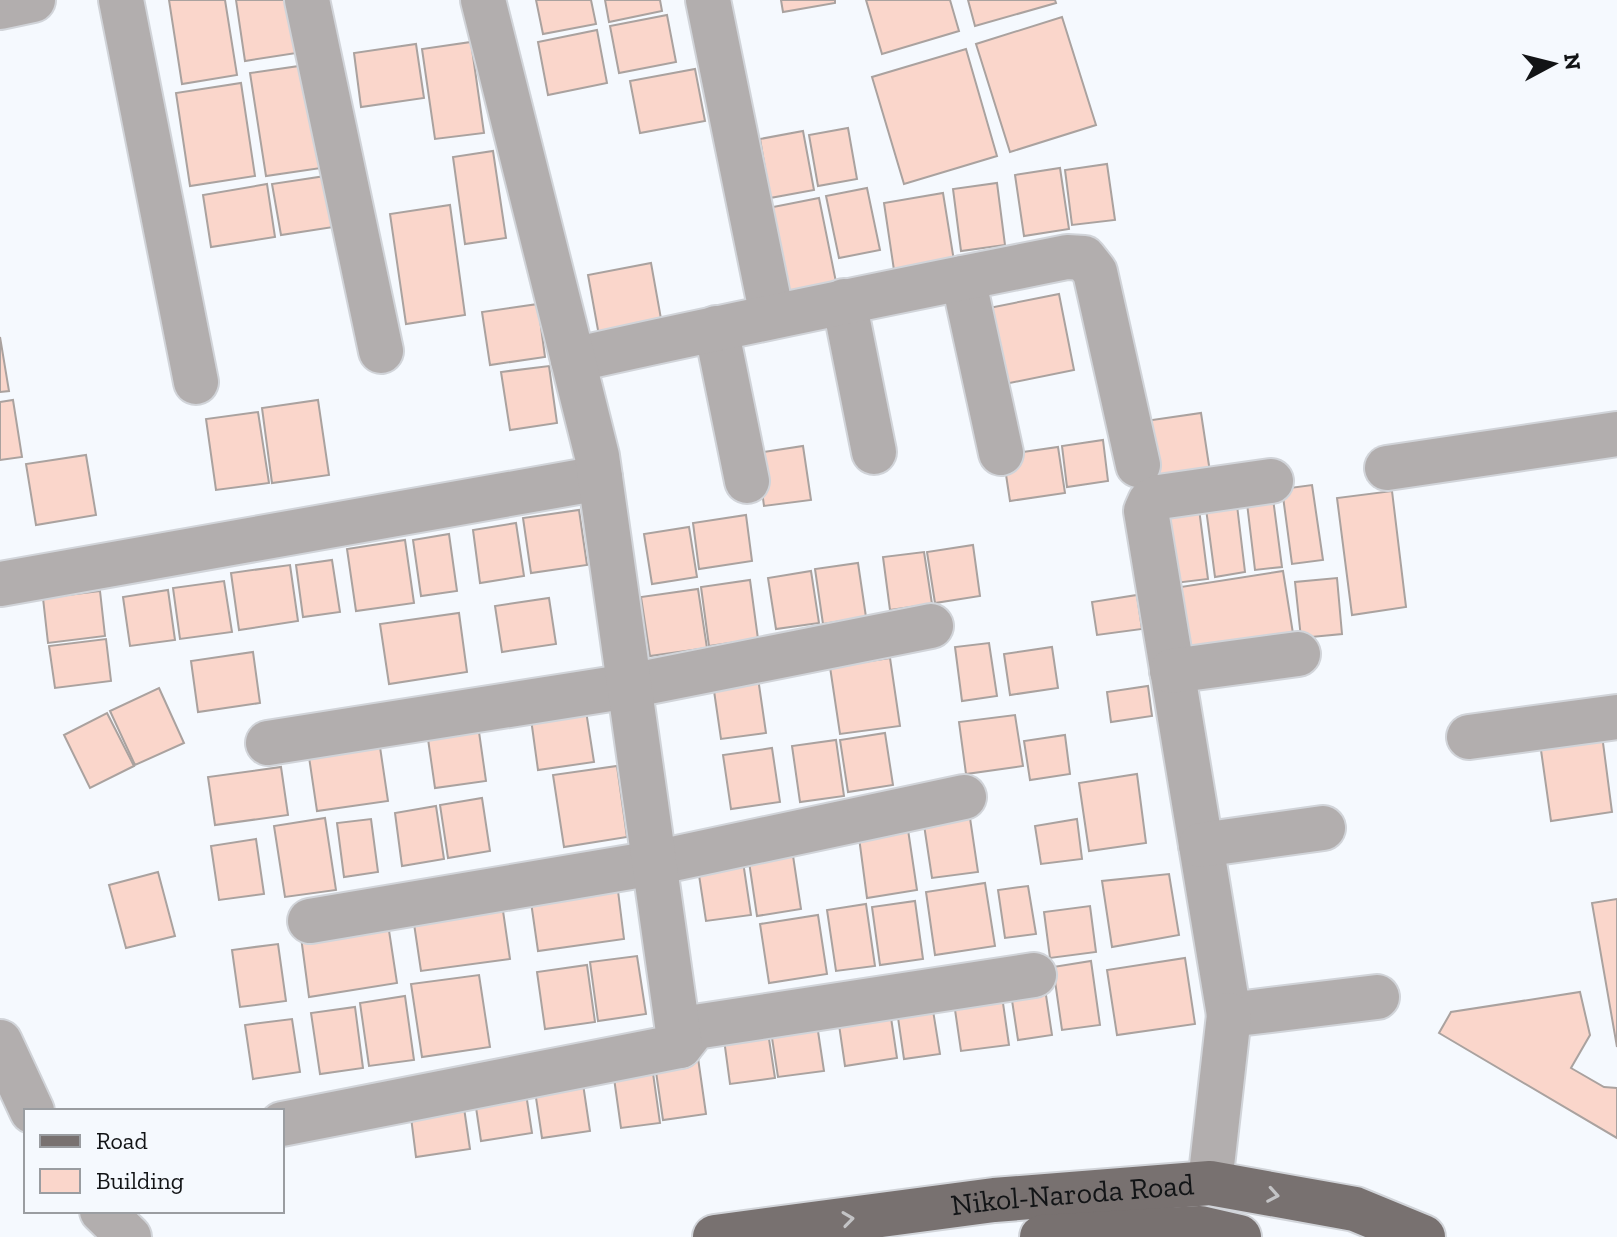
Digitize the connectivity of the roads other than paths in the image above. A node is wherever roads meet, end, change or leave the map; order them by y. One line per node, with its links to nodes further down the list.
1 (33, 0): 6 (street)
2 (121, 0): 13 (street)
3 (307, 0): 11 (street)
4 (483, 0): 12 (street)
5 (708, 0): 9 (street)
6 (0, 7)
7 (963, 278): 8 (street); 16 (street); 17 (street)
8 (844, 301): 9 (street); 15 (street)
9 (772, 316): 10 (street)
10 (716, 328): 12 (street); 20 (street)
11 (381, 351)
12 (573, 360): 19 (street)
13 (196, 382)
14 (1617, 434): 18 (street)
15 (874, 452)
16 (1001, 453)
17 (1138, 465)
18 (1387, 468)
19 (600, 478): 22 (street); 26 (street)
20 (747, 481)
21 (1271, 481): 25 (street)
22 (0, 584)
23 (931, 626): 26 (street)
24 (1298, 654): 25 (street)
25 (1172, 671): 32 (street)
26 (629, 686): 29 (street); 33 (street)
27 (1617, 717): 28 (street)
28 (1469, 737)
29 (268, 743)
30 (964, 797): 33 (street)
31 (1323, 828): 32 (street)
32 (1201, 845): 37 (street)
33 (654, 863): 34 (street); 39 (street)
34 (310, 921)
35 (1034, 975): 39 (street)
36 (1377, 997): 37 (street)
37 (1229, 1015): 42 (street)
38 (0, 1042): 40 (street)
39 (680, 1046): 41 (street)
40 (31, 1109)
41 (284, 1124)
42 (1210, 1183): 45 (main road, Nikol-Naroda Road, one-way to 42); 48 (main road, Nikol-Naroda Road, one-way to 48)
43 (104, 1213): 44 (street)
44 (129, 1237)
45 (715, 1237)
46 (1042, 1237): 47 (main road)
47 (1239, 1237)
48 (1423, 1237)

